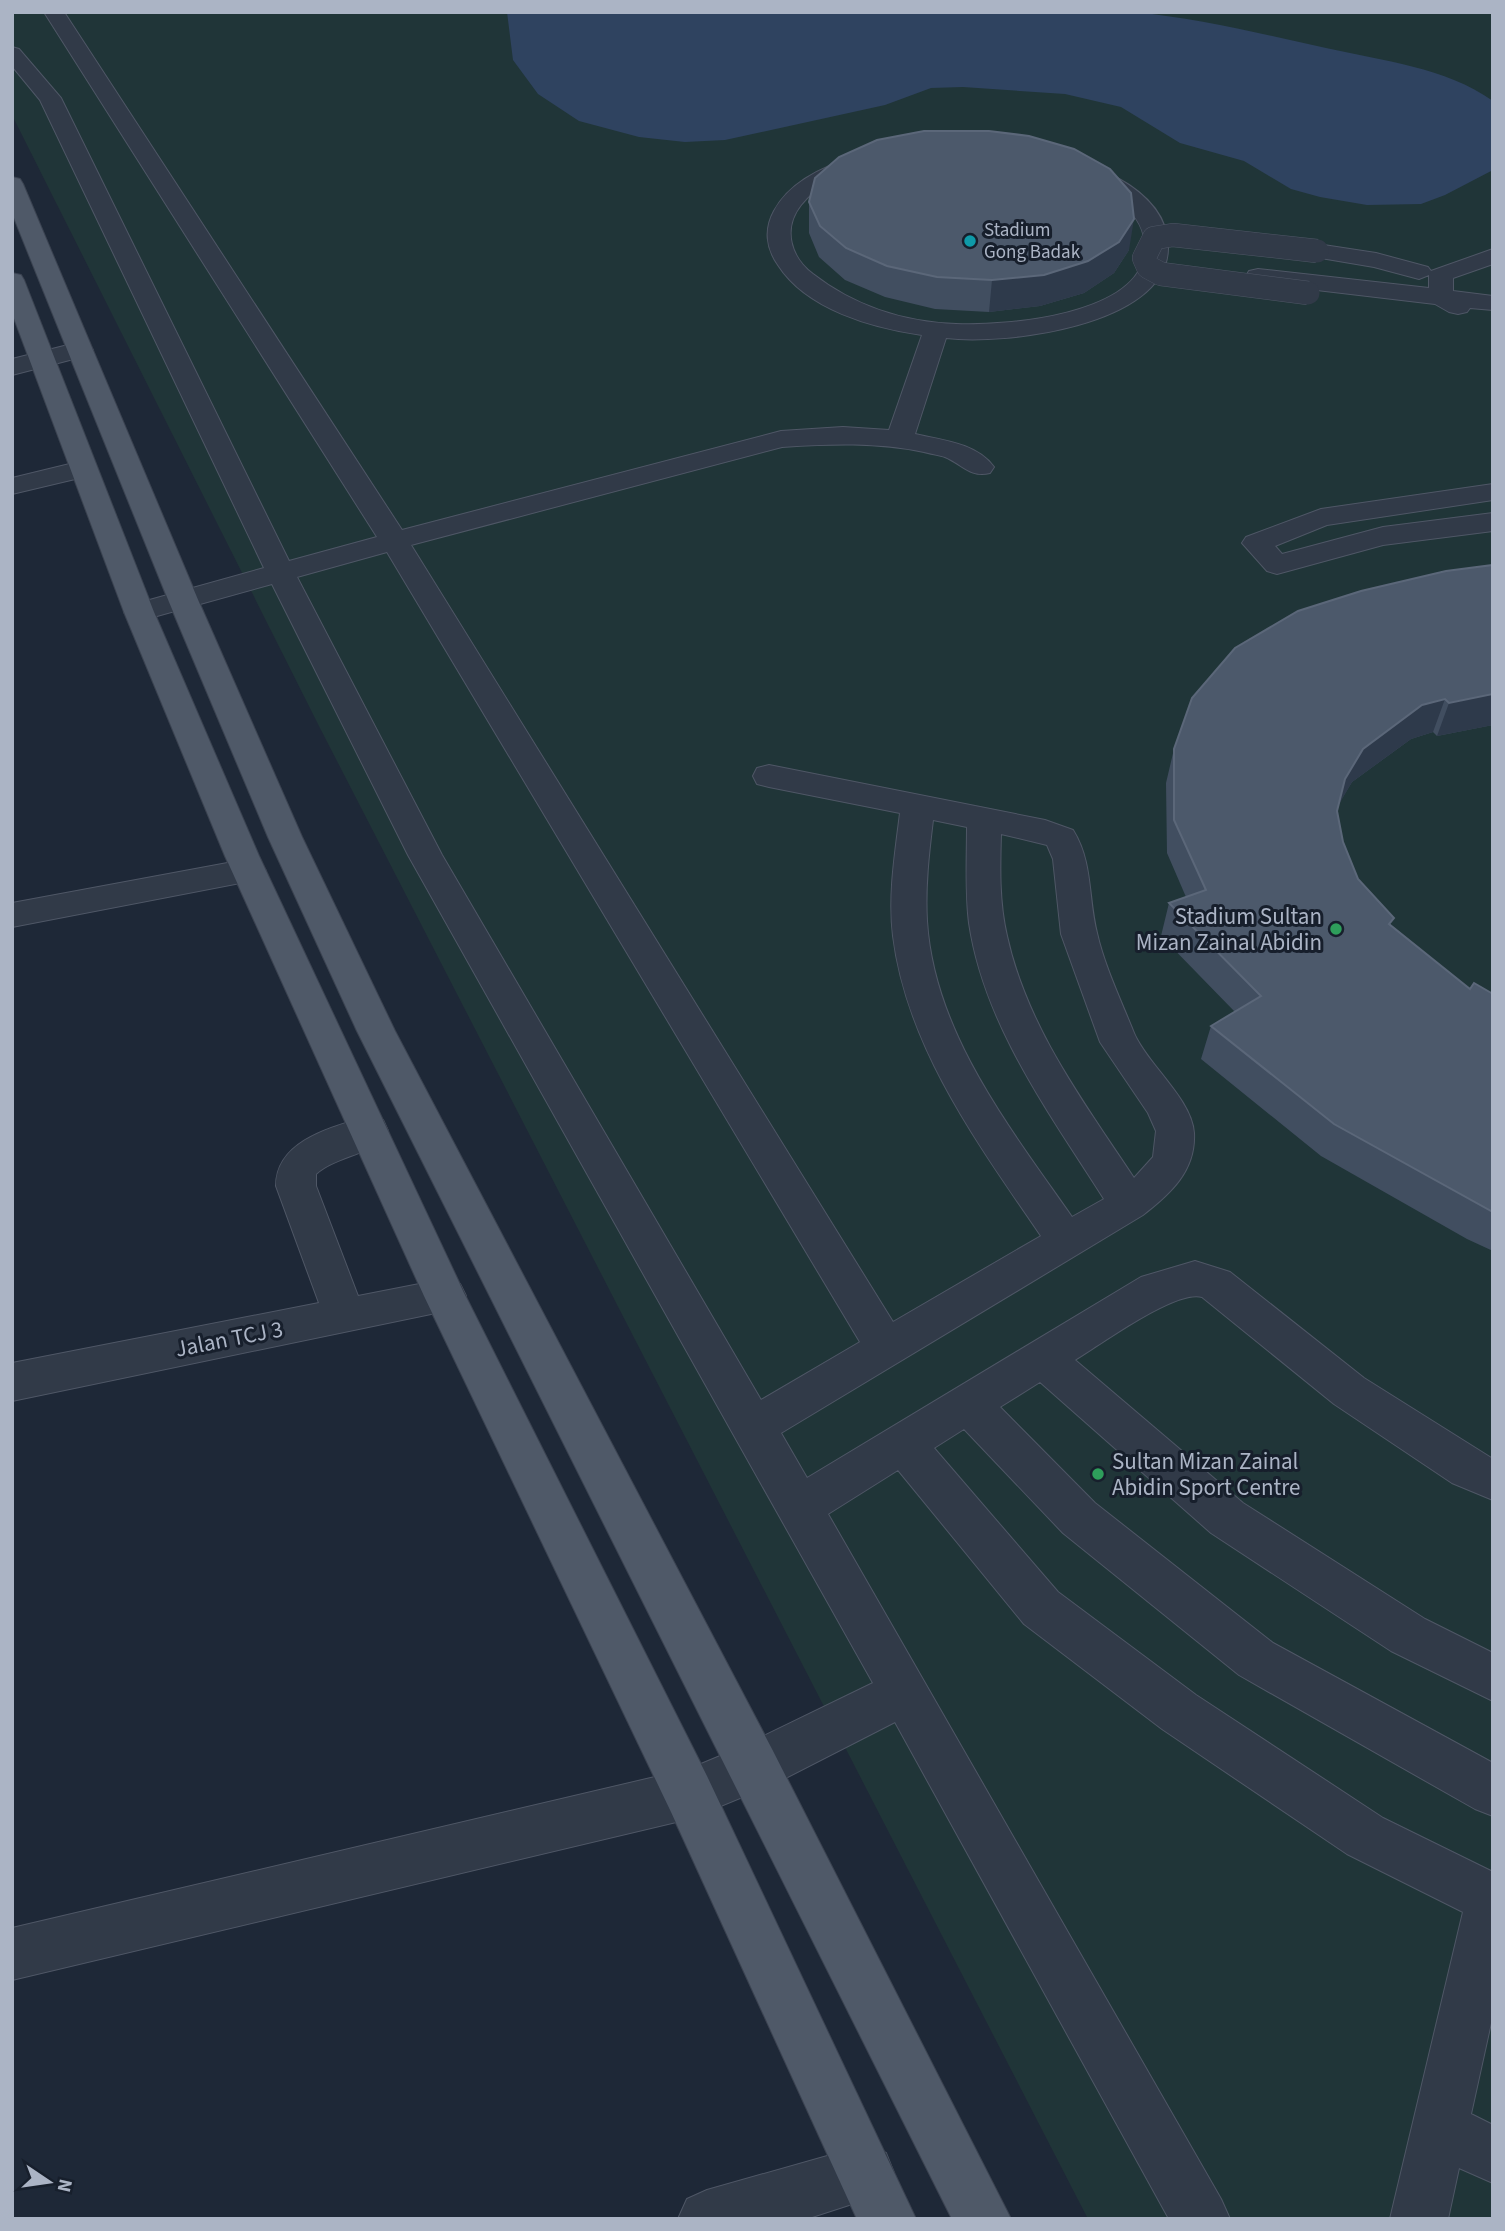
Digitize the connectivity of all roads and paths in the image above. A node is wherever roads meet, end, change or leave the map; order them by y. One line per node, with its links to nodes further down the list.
1 (54, 12): 21 (street)
2 (12, 52): 22 (street)
3 (12, 184): 12 (main road)
4 (1156, 254): 8 (street); 11 (street); 11 (street)
5 (1493, 256): 8 (street)
6 (12, 280): 13 (main road)
7 (1493, 281): 8 (street)
8 (1429, 284): 8 (street, bridge); 9 (street); 10 (street)
9 (1493, 303)
10 (1493, 328)
11 (936, 329): 15 (street)
12 (80, 350): 13 (street); 23 (main road)
13 (42, 359): 14 (street); 17 (main road)
14 (12, 367)
15 (900, 439): 16 (street); 21 (street)
16 (980, 467)
17 (82, 469): 18 (street); 24 (main road)
18 (12, 486)
19 (1493, 492): 20 (street)
20 (1493, 522)
21 (395, 542): 22 (street); 35 (street)
22 (281, 574): 23 (street); 39 (street)
23 (184, 602): 24 (street); 45 (main road)
24 (139, 612): 28 (main road)
25 (769, 776): 26 (street)
26 (918, 805): 27 (street); 32 (street)
27 (984, 818): 31 (street); 31 (street)
28 (249, 871): 29 (street); 30 (main road)
29 (12, 915)
30 (369, 1131): 33 (main road); 34 (street)
31 (1129, 1204): 32 (street)
32 (1067, 1242): 35 (street)
33 (445, 1296): 34 (street, Jalan TCJ 3); 47 (main road)
34 (345, 1316): 37 (street, Jalan TCJ 3)
35 (887, 1349): 39 (street)
36 (1042, 1358): 38 (street); 41 (street); 43 (street)
37 (12, 1382)
38 (968, 1404): 40 (street); 46 (street)
39 (753, 1427): 42 (street)
40 (903, 1443): 42 (street); 48 (street)
41 (1493, 1480)
42 (799, 1507): 44 (street)
43 (1493, 1678)
44 (905, 1692): 45 (street); 56 (street)
45 (754, 1767): 47 (street); 55 (main road)
46 (1493, 1791)
47 (689, 1794): 49 (street); 53 (main road)
48 (1492, 1900): 50 (street)
49 (12, 1954)
50 (1480, 2011): 51 (street)
51 (1439, 2128): 52 (street); 57 (street)
52 (1493, 2155)
53 (876, 2196): 54 (street)
54 (707, 2219)
55 (982, 2219)
56 (1201, 2219)
57 (1419, 2219)

